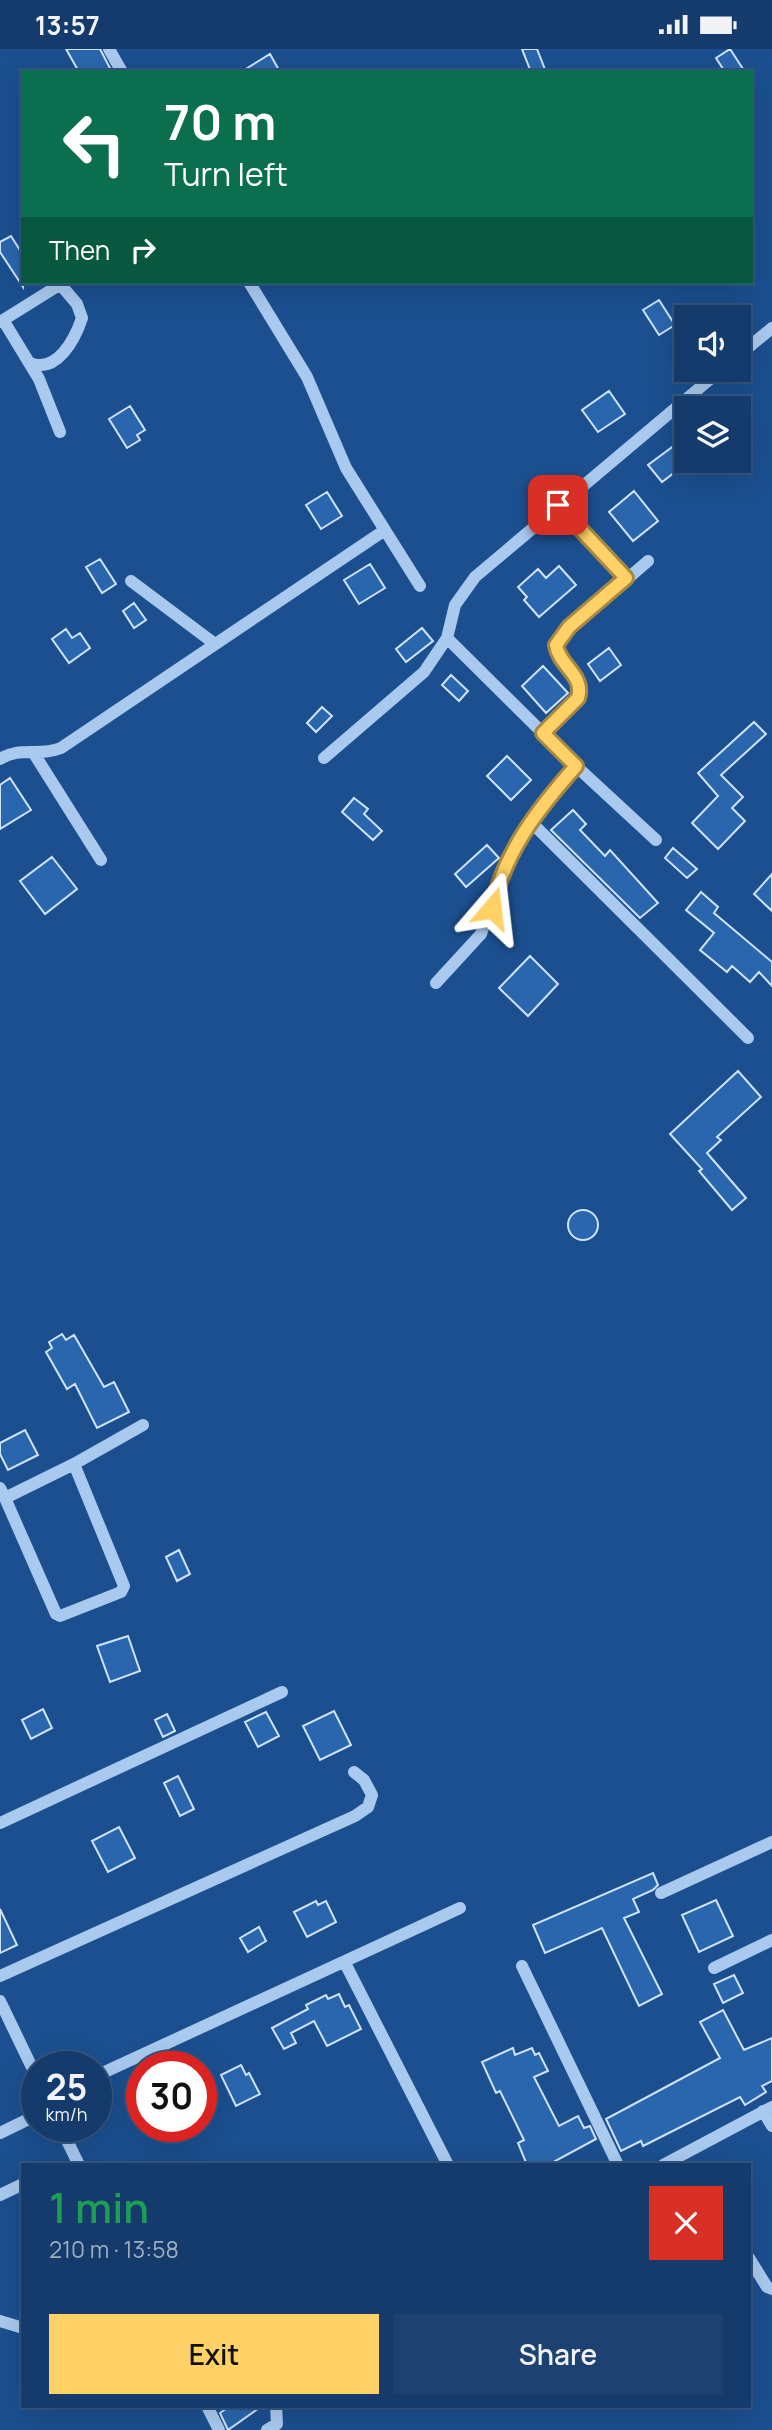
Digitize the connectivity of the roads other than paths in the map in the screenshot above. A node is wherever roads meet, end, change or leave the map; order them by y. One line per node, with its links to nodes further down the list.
1 (109, 49): 2 (street)
2 (121, 70)
3 (60, 284): 6 (street)
4 (63, 284): 9 (street)
5 (250, 284): 13 (street)
6 (1, 321): 9 (street)
7 (772, 328): 8 (street)
8 (751, 345)
9 (30, 363): 11 (street)
10 (706, 382): 12 (street)
11 (60, 432)
12 (558, 505): 15 (street); 18 (street)
13 (385, 530): 17 (street); 19 (street)
14 (648, 561): 15 (street)
15 (626, 578): 20 (street)
16 (131, 580): 19 (street)
17 (420, 586)
18 (447, 638): 20 (street); 22 (street)
19 (215, 644): 21 (street)
20 (543, 733): 24 (street)
21 (33, 752): 23 (street); 27 (street)
22 (324, 758)
23 (0, 759)
24 (576, 766): 25 (street); 26 (street)
25 (530, 821): 28 (street); 29 (street)
26 (656, 840)
27 (101, 860)
28 (436, 983)
29 (748, 1038)
30 (143, 1425): 31 (street)
31 (74, 1464): 32 (street); 32 (street)
32 (2, 1493)
33 (282, 1692): 35 (street)
34 (354, 1772): 43 (street)
35 (0, 1823)
36 (772, 1842): 37 (street)
37 (662, 1893)
38 (460, 1908): 40 (street)
39 (772, 1940): 42 (street)
40 (345, 1963): 46 (street); 54 (street)
41 (522, 1966): 55 (street)
42 (714, 1968)
43 (0, 1976)
44 (0, 2001): 45 (street)
45 (24, 2051)
46 (112, 2069)
47 (768, 2109): 49 (street); 52 (street)
48 (21, 2123): 50 (street)
49 (772, 2126)
50 (0, 2133)
51 (66, 2142): 53 (street)
52 (684, 2153): 56 (street); 57 (street)
53 (74, 2163)
54 (447, 2163)
55 (617, 2163)
56 (666, 2163)
57 (691, 2163)
58 (21, 2185): 59 (street)
59 (0, 2195)
60 (751, 2261): 61 (street)
61 (772, 2289)
62 (0, 2321): 63 (street)
63 (21, 2327)
64 (207, 2408): 67 (street)
65 (276, 2408): 66 (street)
66 (274, 2428)
67 (219, 2430)

